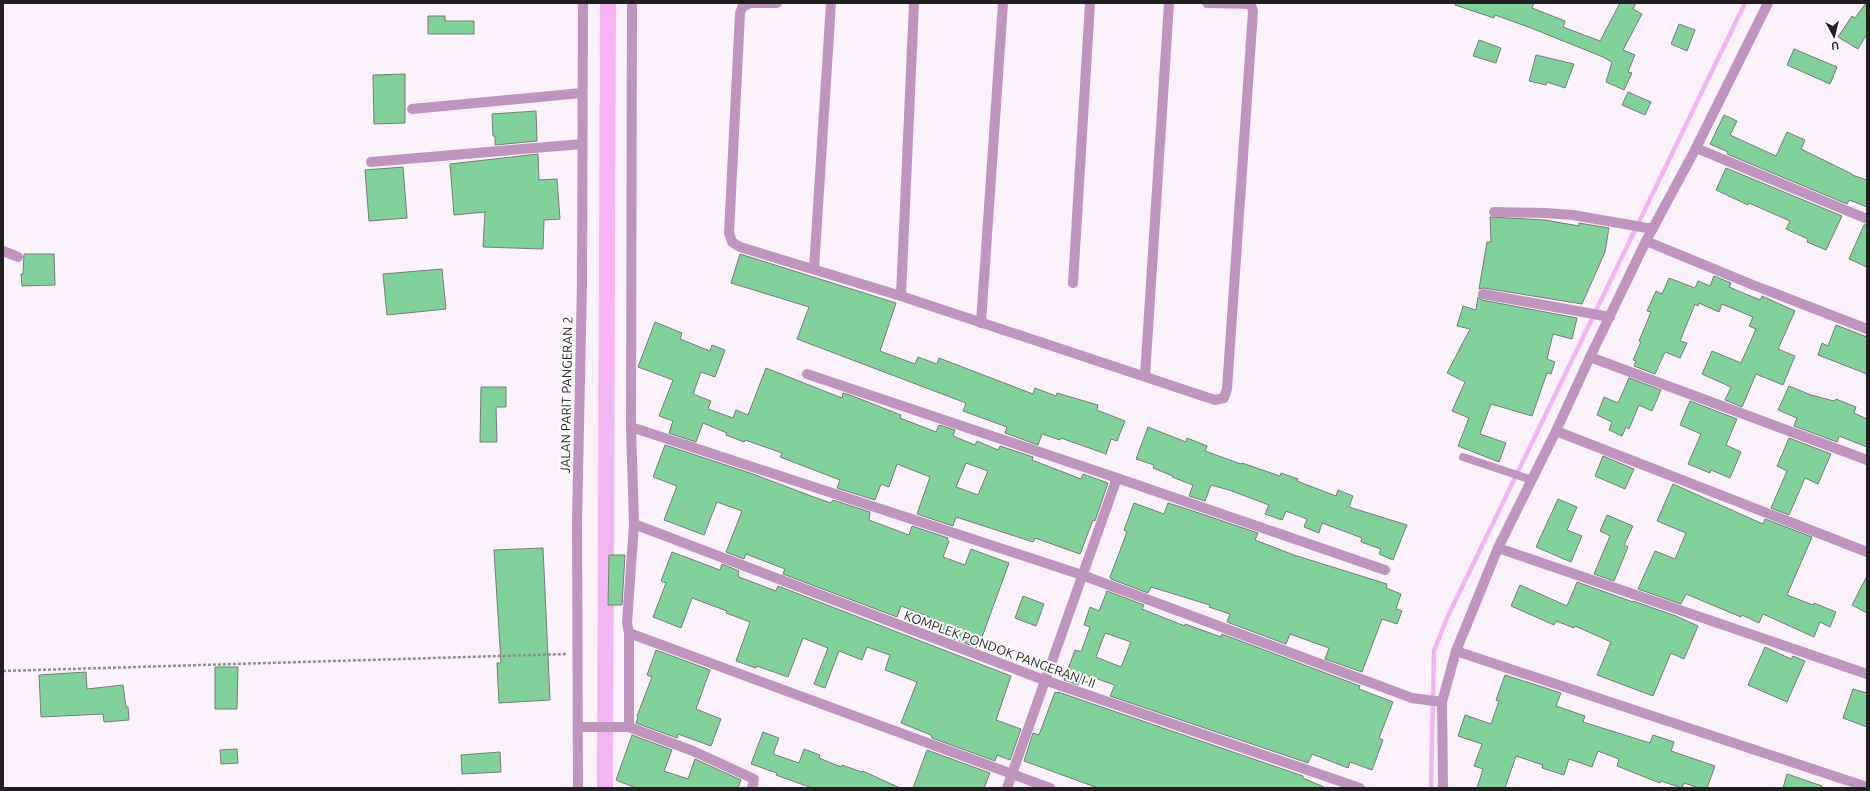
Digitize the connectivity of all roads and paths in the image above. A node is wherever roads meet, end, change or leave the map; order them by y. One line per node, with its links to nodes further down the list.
1 (582, 3): 11 (street, JALAN PARIT PANGERAN 2)
2 (632, 3): 32 (street)
3 (777, 3): 22 (street)
4 (830, 3): 22 (street)
5 (914, 3): 25 (street)
6 (1003, 3): 27 (street)
7 (1090, 3): 23 (street)
8 (1169, 3): 31 (street)
9 (1207, 3): 31 (street)
10 (1768, 3): 14 (street)
11 (582, 93): 12 (street); 13 (street, JALAN PARIT PANGERAN 2)
12 (412, 109)
13 (582, 144): 15 (street); 45 (street, JALAN PARIT PANGERAN 2)
14 (1696, 148): 17 (street); 18 (street)
15 (371, 162)
16 (1494, 212): 18 (street)
17 (1867, 219)
18 (1649, 229): 19 (street)
19 (1646, 241): 26 (street); 28 (street)
20 (3, 251): 21 (street)
21 (18, 257)
22 (814, 269): 25 (street)
23 (1073, 283)
24 (1483, 294): 26 (street)
25 (901, 296): 27 (street)
26 (1605, 316): 29 (street)
27 (981, 323): 31 (street)
28 (1867, 329)
29 (1590, 357): 33 (street); 35 (street)
30 (808, 374): 36 (street)
31 (1145, 376)
32 (631, 427): 38 (street); 42 (street)
33 (1556, 431): 37 (street); 40 (street)
34 (1463, 457): 37 (lane)
35 (1867, 460)
36 (1117, 478): 41 (street); 42 (street)
37 (1529, 479): 39 (street)
38 (634, 524): 43 (street); 48 (street, KOMPLEK PONDOK PANGERAN I-II)
39 (1498, 548): 44 (street); 47 (street)
40 (1867, 552)
41 (1385, 570)
42 (1082, 575): 48 (street); 49 (street)
43 (629, 633): 51 (street); 52 (street)
44 (1456, 651): 49 (street); 53 (street)
45 (578, 654): 46 (path); 50 (street, JALAN PARIT PANGERAN 2)
46 (3, 671)
47 (1867, 674)
48 (1044, 680): 52 (street); 58 (street, KOMPLEK PONDOK PANGERAN I-II)
49 (1439, 702): 59 (street)
50 (582, 727): 51 (street); 54 (street, JALAN PARIT PANGERAN 2)
51 (624, 727): 55 (street)
52 (1012, 775): 56 (street); 57 (street)
53 (1867, 786)
54 (578, 788)
55 (752, 788)
56 (1007, 788)
57 (1050, 788)
58 (1360, 788)
59 (1443, 788)

